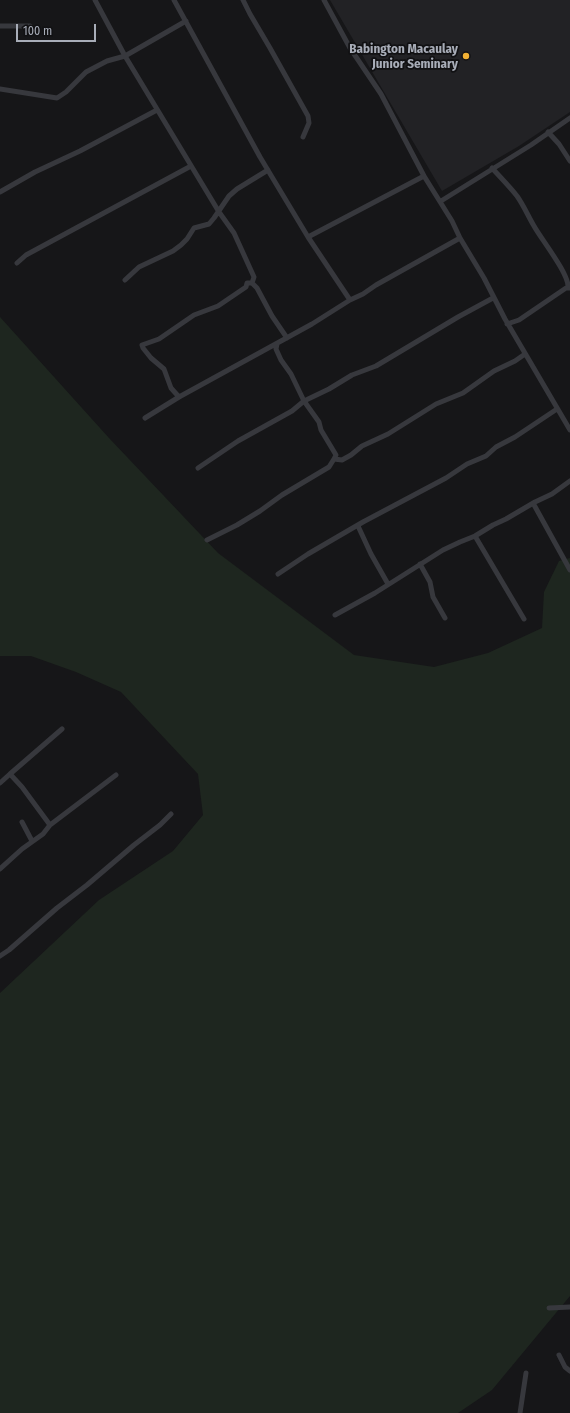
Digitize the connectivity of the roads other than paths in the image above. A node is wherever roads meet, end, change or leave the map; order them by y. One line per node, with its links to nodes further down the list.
1 (95, 0): 8 (street)
2 (174, 0): 5 (street)
3 (243, 0): 13 (street)
4 (324, 0): 18 (street)
5 (186, 21): 8 (street); 17 (street)
6 (0, 26): 7 (street)
7 (30, 26)
8 (125, 56): 9 (street); 10 (street)
9 (0, 89)
10 (157, 110): 15 (street); 19 (street)
11 (570, 118): 12 (street)
12 (548, 132): 14 (street); 16 (street)
13 (302, 137)
14 (570, 161)
15 (191, 166): 21 (street); 24 (street)
16 (492, 168): 20 (street); 27 (street)
17 (268, 170): 21 (street); 22 (street)
18 (424, 176): 20 (street); 22 (street)
19 (0, 192)
20 (441, 201): 23 (street)
21 (219, 212): 25 (street); 26 (street)
22 (308, 238): 29 (street)
23 (460, 238): 28 (street); 29 (street)
24 (18, 263)
25 (126, 280)
26 (252, 283): 31 (street); 34 (street)
27 (569, 288): 30 (street)
28 (493, 298): 30 (street); 35 (street)
29 (350, 300): 31 (street)
30 (507, 324): 33 (street)
31 (287, 338): 32 (street)
32 (277, 344): 34 (street); 35 (street)
33 (525, 354): 36 (street); 39 (street)
34 (179, 396): 37 (street)
35 (304, 401): 39 (street); 40 (street)
36 (557, 409): 38 (street); 43 (street)
37 (145, 418)
38 (570, 430)
39 (334, 459): 45 (street)
40 (198, 468)
41 (570, 481): 42 (street)
42 (533, 503): 44 (street); 47 (street)
43 (358, 526): 48 (street); 49 (street)
44 (475, 536): 46 (street); 52 (street)
45 (207, 540)
46 (420, 564): 49 (street); 51 (street)
47 (570, 570)
48 (278, 574)
49 (388, 584): 50 (street)
50 (335, 615)
51 (445, 618)
52 (524, 619)
53 (62, 729): 54 (street)
54 (10, 774): 56 (street); 59 (street)
55 (116, 775): 59 (street)
56 (0, 783)
57 (171, 814): 62 (street)
58 (22, 822): 60 (street)
59 (50, 825): 60 (street)
60 (32, 841): 61 (street)
61 (0, 869)
62 (0, 956)
63 (570, 1307): 64 (street)
64 (549, 1308)
65 (559, 1355): 66 (street)
66 (570, 1370)
67 (526, 1373): 68 (street)
68 (520, 1413)

